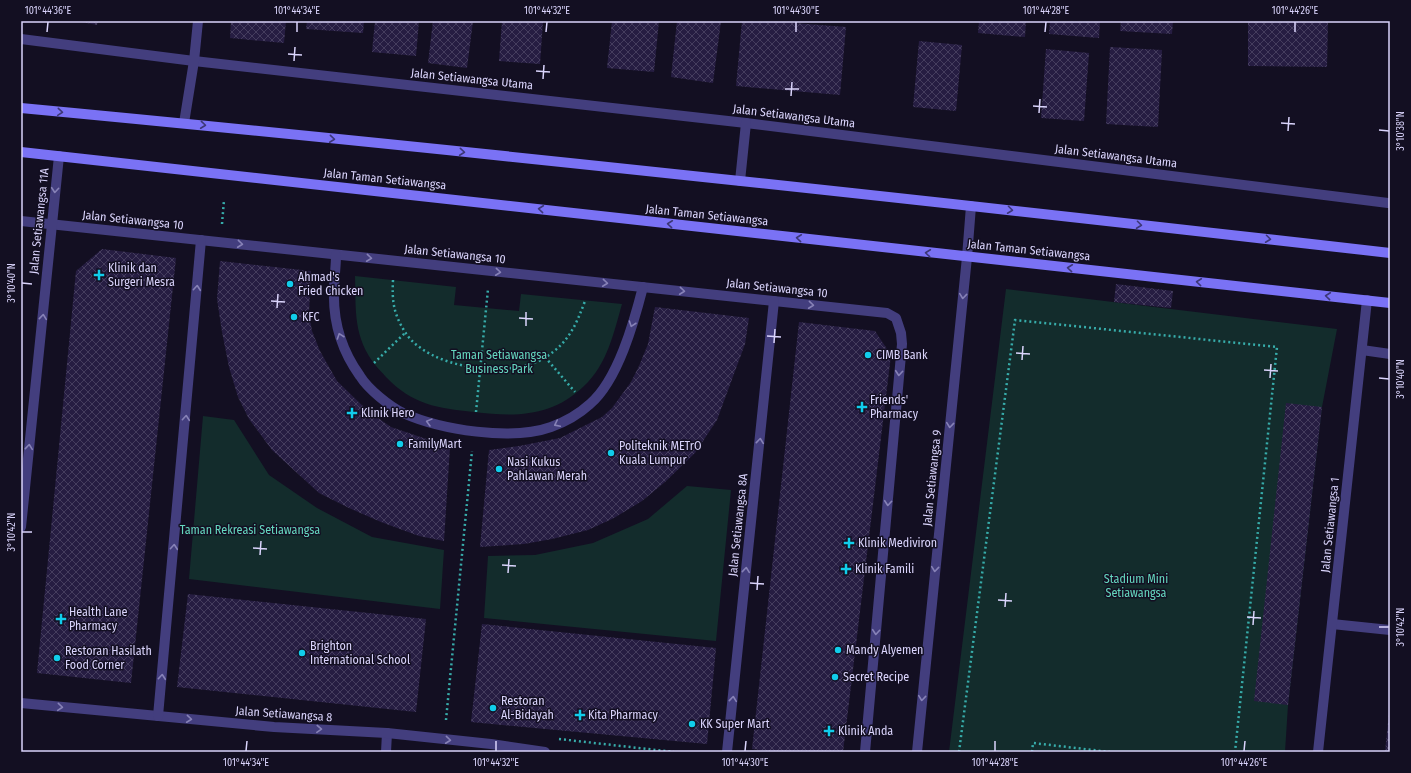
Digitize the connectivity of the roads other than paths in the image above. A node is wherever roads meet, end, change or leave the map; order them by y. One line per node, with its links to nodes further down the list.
1 (198, 21): 3 (street)
2 (21, 39): 3 (street, Jalan Setiawangsa Utama)
3 (194, 60): 5 (street); 6 (street, Jalan Setiawangsa Utama)
4 (21, 108): 5 (main road, one-way to 5)
5 (184, 123): 9 (main road, one-way to 9)
6 (746, 123): 9 (street); 10 (street, Jalan Setiawangsa Utama)
7 (21, 152): 8 (main road, Jalan Taman Setiawangsa)
8 (59, 156): 13 (street, Jalan Setiawangsa 11A, one-way to 13); 17 (main road, Jalan Taman Setiawangsa, one-way to 8)
9 (740, 181): 11 (main road)
10 (1390, 202)
11 (971, 206): 15 (main road, one-way to 15); 17 (street, Jalan Setiawangsa 9)
12 (21, 221): 13 (street, Jalan Setiawangsa 10)
13 (52, 224): 14 (street, Jalan Setiawangsa 10); 24 (street, Jalan Setiawangsa 11A, one-way to 13)
14 (201, 240): 16 (street, Jalan Setiawangsa 10, one-way to 16); 28 (street, one-way to 14)
15 (1390, 253)
16 (336, 254): 18 (street, Jalan Setiawangsa 10, one-way to 18); 18 (street, one-way to 16)
17 (967, 257): 19 (main road, Jalan Taman Setiawangsa, one-way to 17); 35 (street, Jalan Setiawangsa 9, one-way to 35)
18 (643, 287): 20 (street, Jalan Setiawangsa 10, one-way to 20)
19 (1367, 300): 21 (main road, Jalan Taman Setiawangsa); 22 (street, Jalan Setiawangsa 1)
20 (774, 301): 33 (street, Jalan Setiawangsa 8A, one-way to 20); 34 (street, Jalan Setiawangsa 10, one-way to 34)
21 (1390, 303)
22 (1362, 350): 23 (street); 25 (street, Jalan Setiawangsa 1)
23 (1390, 354)
24 (21, 527)
25 (1332, 624): 26 (street); 36 (street, Jalan Setiawangsa 1)
26 (1390, 630)
27 (21, 704): 28 (street, Jalan Setiawangsa 8, one-way to 28)
28 (158, 716): 29 (street, Jalan Setiawangsa 8, one-way to 29)
29 (387, 733): 30 (street, Jalan Setiawangsa 8, one-way to 30); 31 (street)
30 (490, 748): 32 (street, Jalan Setiawangsa 8)
31 (386, 752)
32 (545, 752)
33 (727, 752)
34 (865, 752)
35 (917, 752)
36 (1318, 752)

